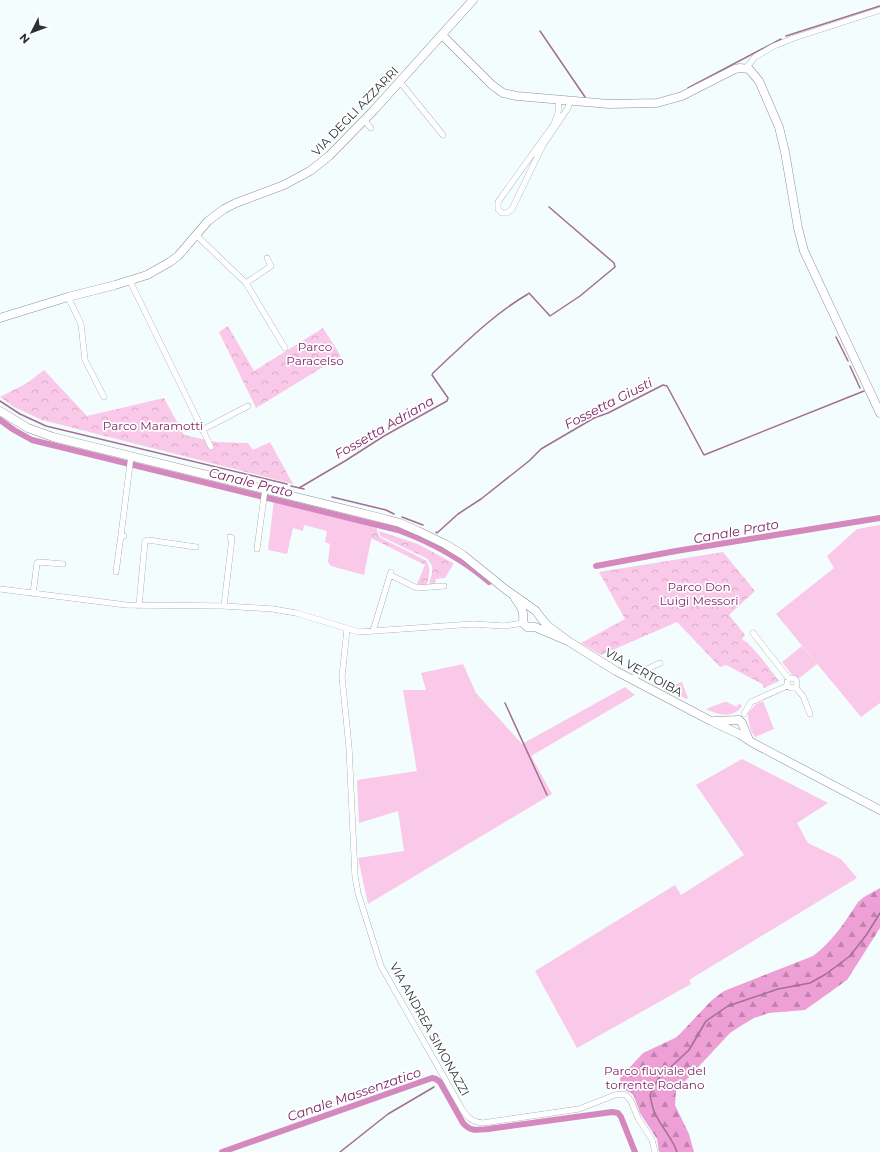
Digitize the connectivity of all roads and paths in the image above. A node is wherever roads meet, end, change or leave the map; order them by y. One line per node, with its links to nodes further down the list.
1 (473, 0): 3 (street, VIA DEGLI AZZARRI)
2 (880, 10): 4 (street)
3 (442, 35): 5 (street, VIA DEGLI AZZARRI); 6 (street)
4 (746, 68): 7 (street); 21 (street)
5 (400, 82): 8 (street, VIA DEGLI AZZARRI); 10 (street)
6 (559, 100): 7 (street); 7 (street)
7 (570, 101)
8 (364, 120): 9 (street); 11 (street, VIA DEGLI AZZARRI)
9 (371, 128)
10 (443, 135)
11 (196, 235): 13 (street, VIA DEGLI AZZARRI); 14 (street)
12 (267, 258): 14 (street)
13 (130, 281): 15 (street, VIA DEGLI AZZARRI); 22 (street)
14 (246, 283): 17 (street)
15 (68, 297): 16 (street, VIA DEGLI AZZARRI); 18 (street)
16 (0, 318)
17 (285, 348)
18 (104, 397)
19 (248, 406): 22 (street)
20 (0, 411): 24 (street)
21 (880, 413)
22 (202, 430): 23 (street)
23 (211, 447)
24 (130, 461): 25 (street); 30 (street)
25 (264, 492): 28 (street); 34 (street)
26 (230, 537): 36 (street)
27 (196, 547): 35 (street)
28 (257, 550)
29 (62, 564): 33 (street)
30 (116, 572)
31 (444, 586): 43 (street)
32 (0, 589): 33 (street)
33 (32, 594): 35 (street)
34 (514, 596): 37 (street); 38 (street)
35 (139, 606): 36 (street)
36 (224, 606): 42 (street)
37 (533, 610): 38 (street); 39 (street)
38 (523, 614): 40 (street)
39 (541, 618): 41 (street); 45 (street)
40 (523, 623): 41 (street); 43 (street)
41 (535, 627): 45 (street)
42 (347, 628): 43 (street); 57 (street, VIA ANDREA SIMONAZZI)
43 (373, 631)
44 (752, 633): 48 (street)
45 (568, 641): 47 (street, VIA VERTOIBA)
46 (660, 663): 47 (street)
47 (632, 679): 52 (street, VIA VERTOIBA)
48 (789, 679): 49 (street); 50 (street)
49 (787, 686): 50 (street); 53 (street)
50 (795, 687): 51 (street)
51 (810, 714)
52 (711, 721): 53 (street); 54 (street, VIA VERTOIBA)
53 (738, 722): 54 (street); 55 (street)
54 (734, 731): 55 (street, VIA VERTOIBA)
55 (753, 744): 56 (street)
56 (880, 810)
57 (655, 1152)

